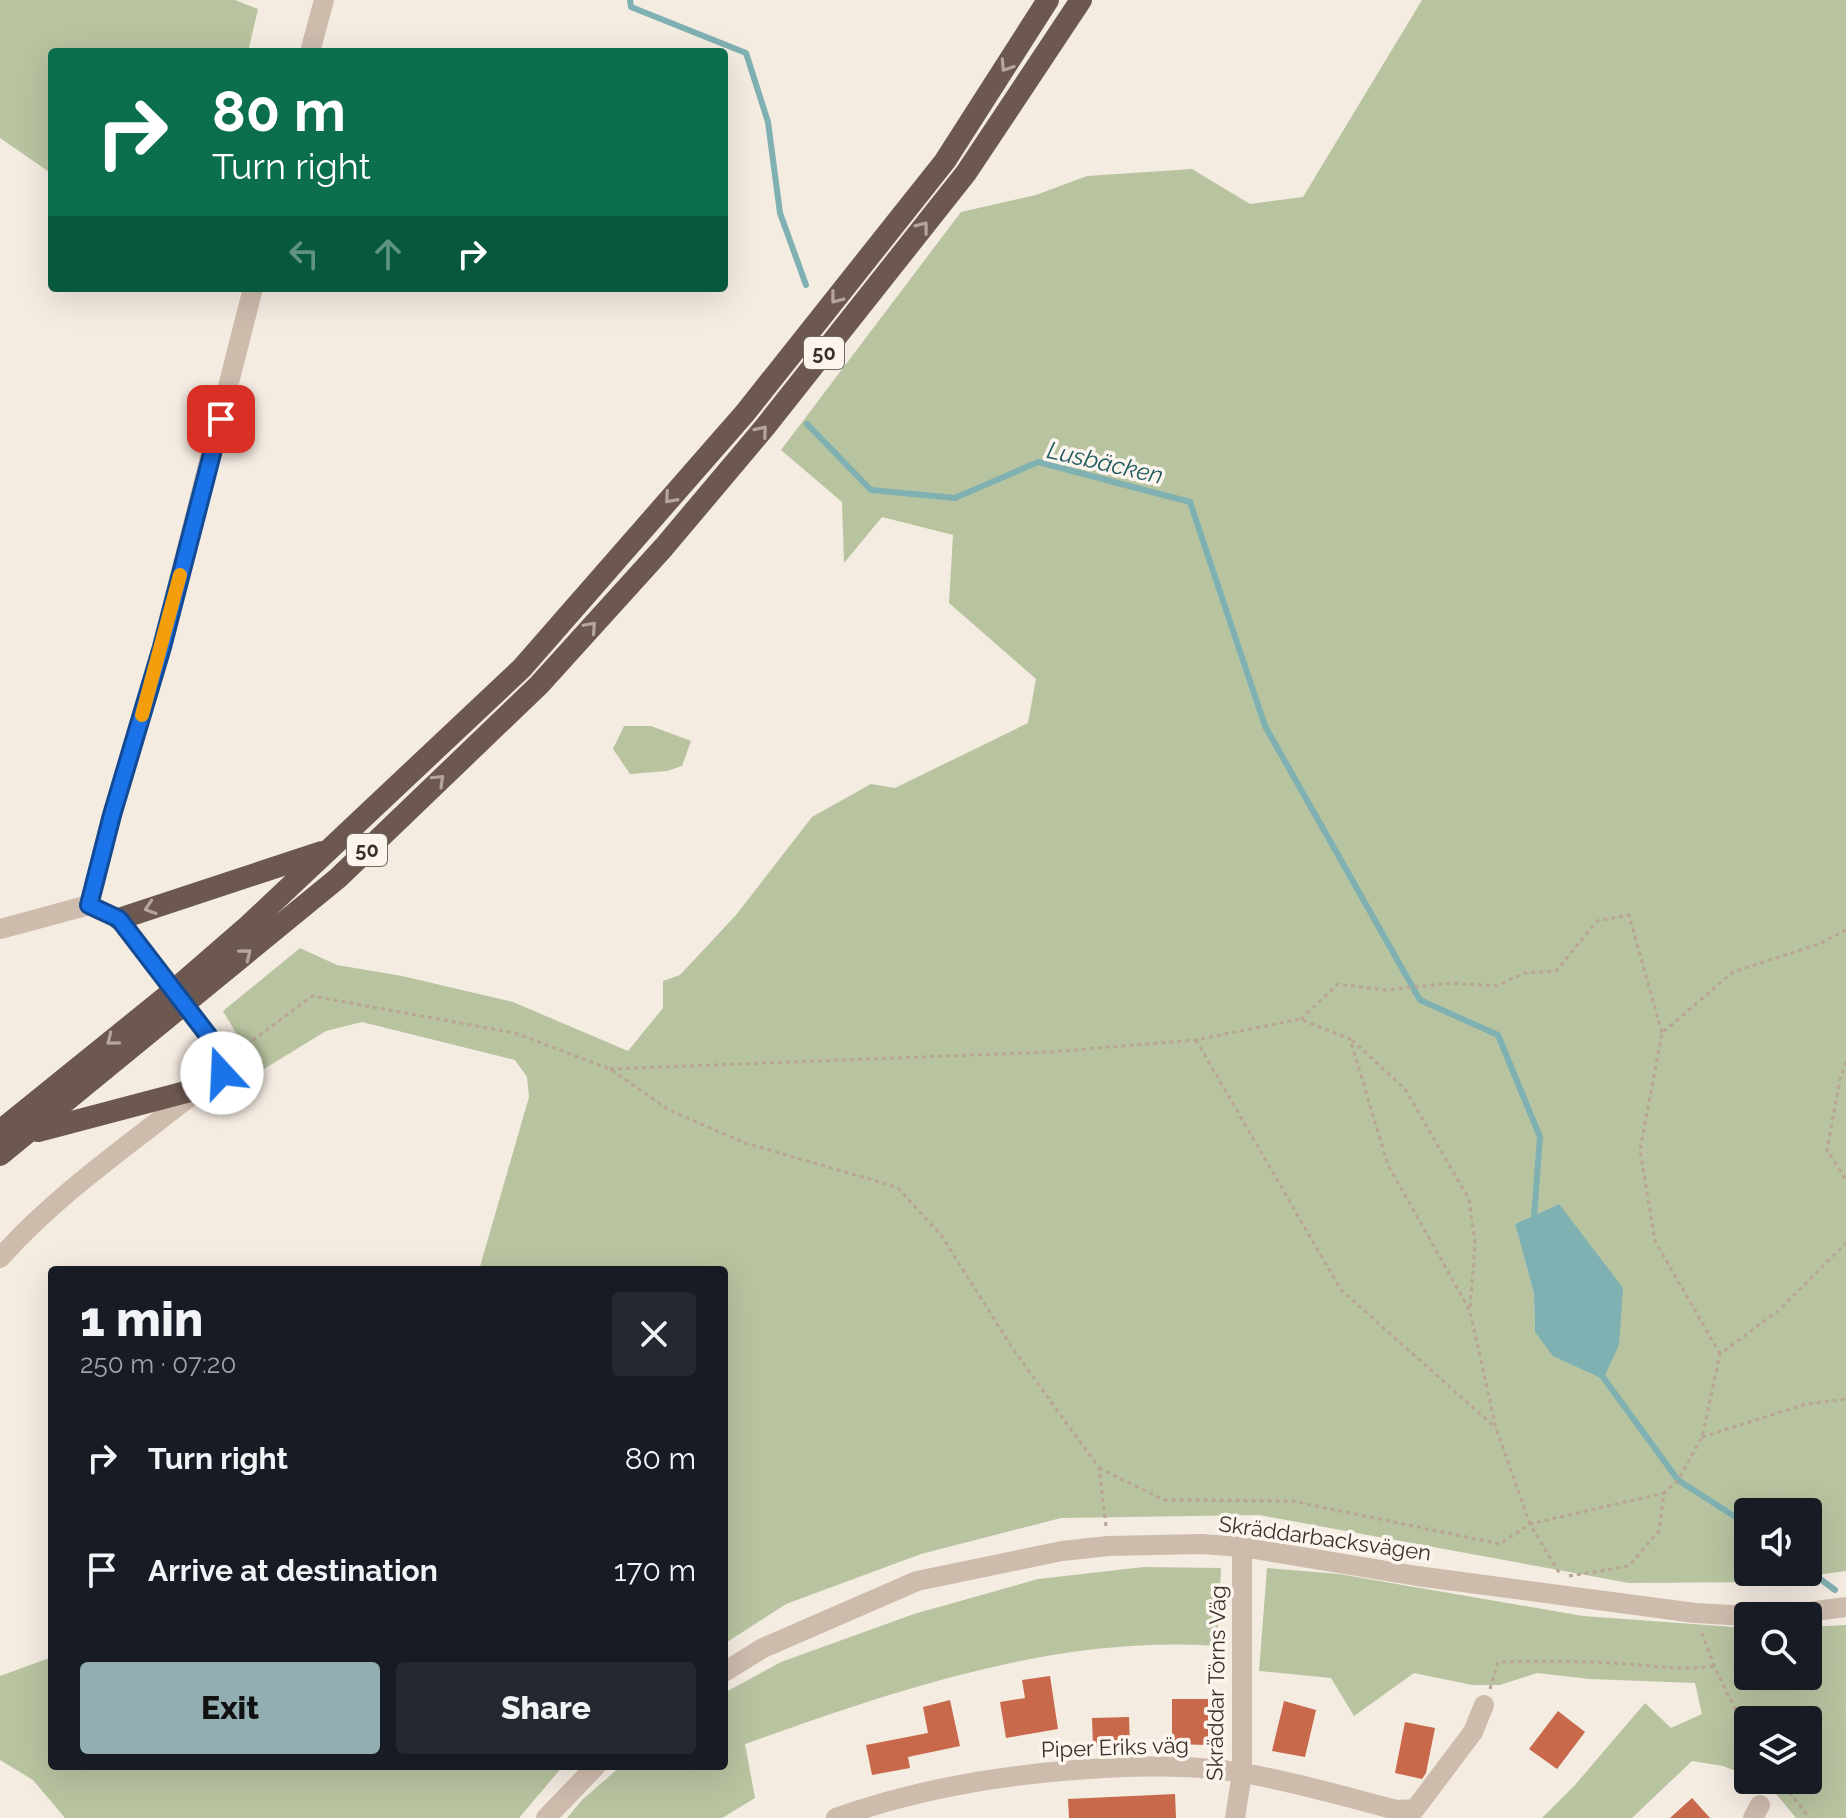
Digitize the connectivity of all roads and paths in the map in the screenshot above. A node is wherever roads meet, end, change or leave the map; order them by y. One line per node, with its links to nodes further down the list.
1 (324, 0): 4 (street)
2 (1048, 0): 6 (highway, 50, one-way to 6)
3 (1081, 0): 11 (highway, 50, one-way to 3)
4 (311, 48)
5 (252, 292): 7 (street)
6 (331, 849): 8 (highway, one-way to 8); 11 (highway, 50)
7 (89, 905): 8 (street); 9 (street)
8 (119, 919): 11 (street)
9 (0, 929)
10 (1846, 930): 13 (path)
11 (179, 997): 17 (street); 20 (highway, 50, one-way to 20); 21 (highway, 50)
12 (1300, 1019): 13 (path); 14 (path); 15 (path)
13 (1662, 1033): 27 (path)
14 (1350, 1039): 26 (path); 26 (path)
15 (1195, 1040): 18 (path); 29 (path)
16 (1846, 1062): 23 (path)
17 (222, 1063): 18 (path); 19 (street)
18 (610, 1069): 31 (path)
19 (201, 1088): 21 (highway); 25 (street)
20 (0, 1131)
21 (29, 1134): 22 (highway, 50)
22 (0, 1155)
23 (1846, 1180)
24 (1846, 1243): 27 (path)
25 (0, 1258)
26 (1470, 1311): 29 (path)
27 (1720, 1354): 30 (path)
28 (1846, 1399): 30 (path)
29 (1496, 1428): 33 (path)
30 (1702, 1437): 32 (path)
31 (1099, 1468): 33 (path); 34 (path)
32 (1664, 1493): 33 (path); 36 (path)
33 (1530, 1524): 36 (path)
34 (1108, 1546): 35 (street, Skräddarbacksvägen); 42 (street, Skräddarbacksvägen)
35 (1242, 1547): 36 (street, Skräddarbacksvägen); 46 (street, Skräddar Törns Väg)
36 (1562, 1586): 39 (street, Skräddarbacksvägen)
37 (1846, 1607): 38 (street)
38 (1822, 1610)
39 (1695, 1613): 40 (street, Skräddarbacksvägen); 41 (path)
40 (1734, 1615)
41 (1714, 1666): 43 (path); 44 (path)
42 (728, 1670)
43 (1484, 1705): 46 (street, Piper Eriks väg)
44 (1734, 1707)
45 (592, 1770): 48 (street)
46 (1242, 1773): 49 (street, Piper Eriks väg); 50 (street, Skräddar Törns Väg)
47 (1790, 1794): 51 (path)
48 (546, 1818)
49 (836, 1818)
50 (1235, 1818)
51 (1810, 1818)

